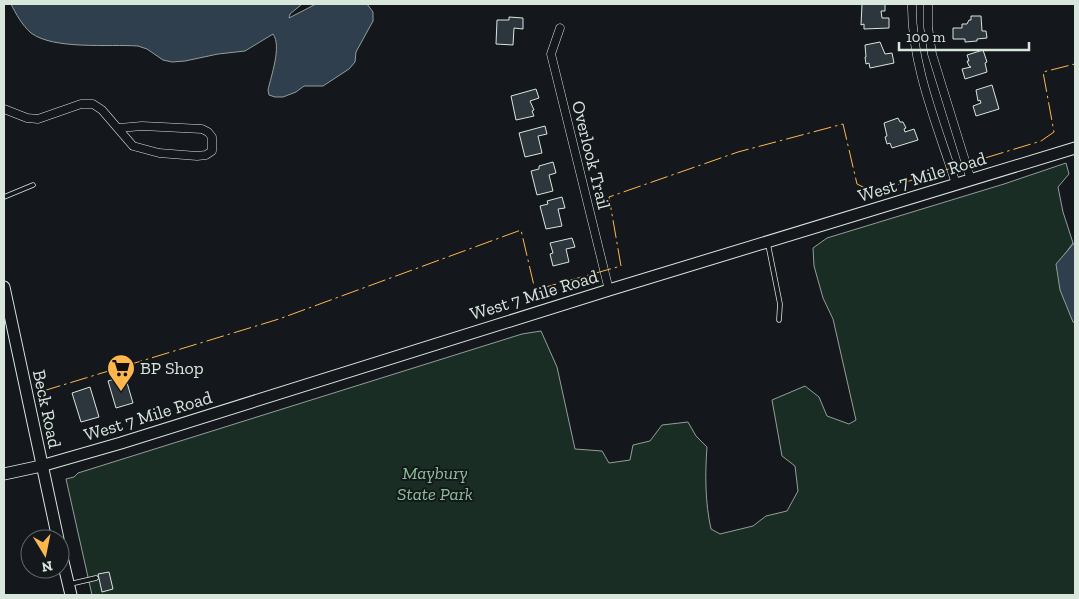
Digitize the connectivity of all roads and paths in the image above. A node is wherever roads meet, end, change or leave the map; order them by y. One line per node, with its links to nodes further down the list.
1 (912, 4): 5 (street)
2 (928, 4): 4 (street)
3 (560, 28): 15 (street, Overlook Trail)
4 (938, 76): 5 (street); 9 (street)
5 (924, 81): 10 (street)
6 (4, 109): 7 (street)
7 (119, 128): 7 (street)
8 (1075, 148): 9 (street, West 7 Mile Road)
9 (971, 180): 10 (street, West 7 Mile Road)
10 (956, 184): 13 (street, West 7 Mile Road)
11 (33, 185): 12 (lane)
12 (4, 197)
13 (768, 241): 15 (street, West 7 Mile Road); 16 (lane)
14 (4, 287): 17 (street, Beck Road)
15 (609, 290): 17 (street, West 7 Mile Road)
16 (779, 320)
17 (41, 466): 18 (street, West 7 Mile Road); 19 (street, Beck Road)
18 (4, 474)
19 (56, 529)
20 (96, 578): 21 (lane)
21 (69, 590)

